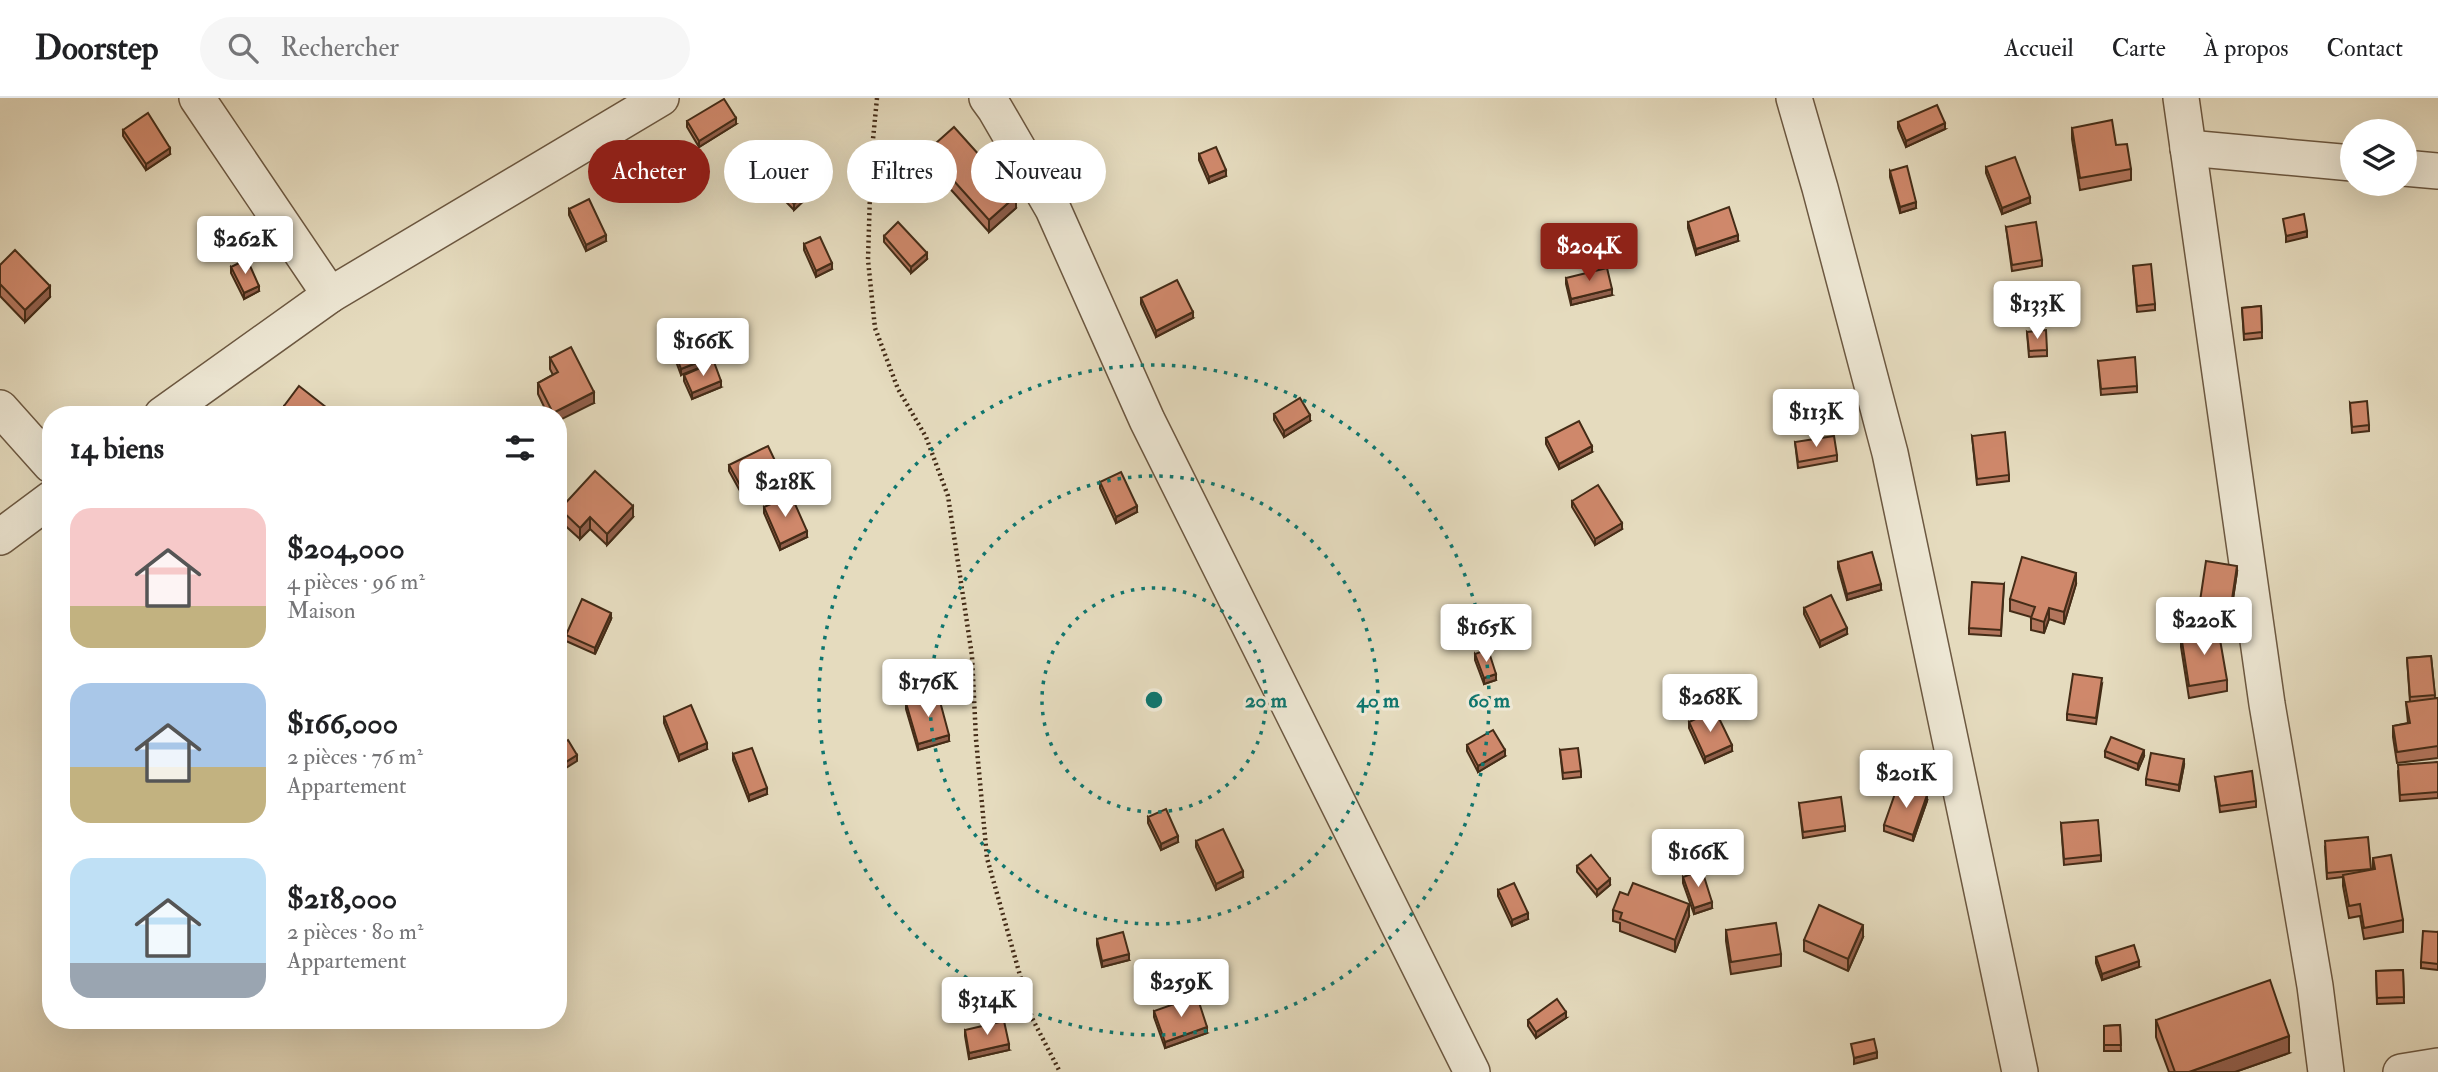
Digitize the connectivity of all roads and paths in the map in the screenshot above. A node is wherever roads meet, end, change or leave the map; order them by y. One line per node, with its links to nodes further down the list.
1 (197, 98): 11 (street)
2 (661, 98): 11 (street)
3 (877, 98): 18 (path)
4 (986, 98): 19 (street)
5 (1794, 98): 20 (street)
6 (2181, 98): 7 (street)
7 (2188, 148): 8 (street); 21 (street)
8 (2340, 162)
9 (2417, 169): 10 (street)
10 (2438, 171)
11 (330, 295): 12 (street)
12 (175, 406)
13 (0, 408): 14 (street)
14 (42, 456)
15 (42, 506): 16 (street)
16 (0, 537)
17 (2438, 1066): 22 (street)
18 (1060, 1072)
19 (1472, 1072)
20 (2020, 1072)
21 (2326, 1072)
22 (2401, 1072)

